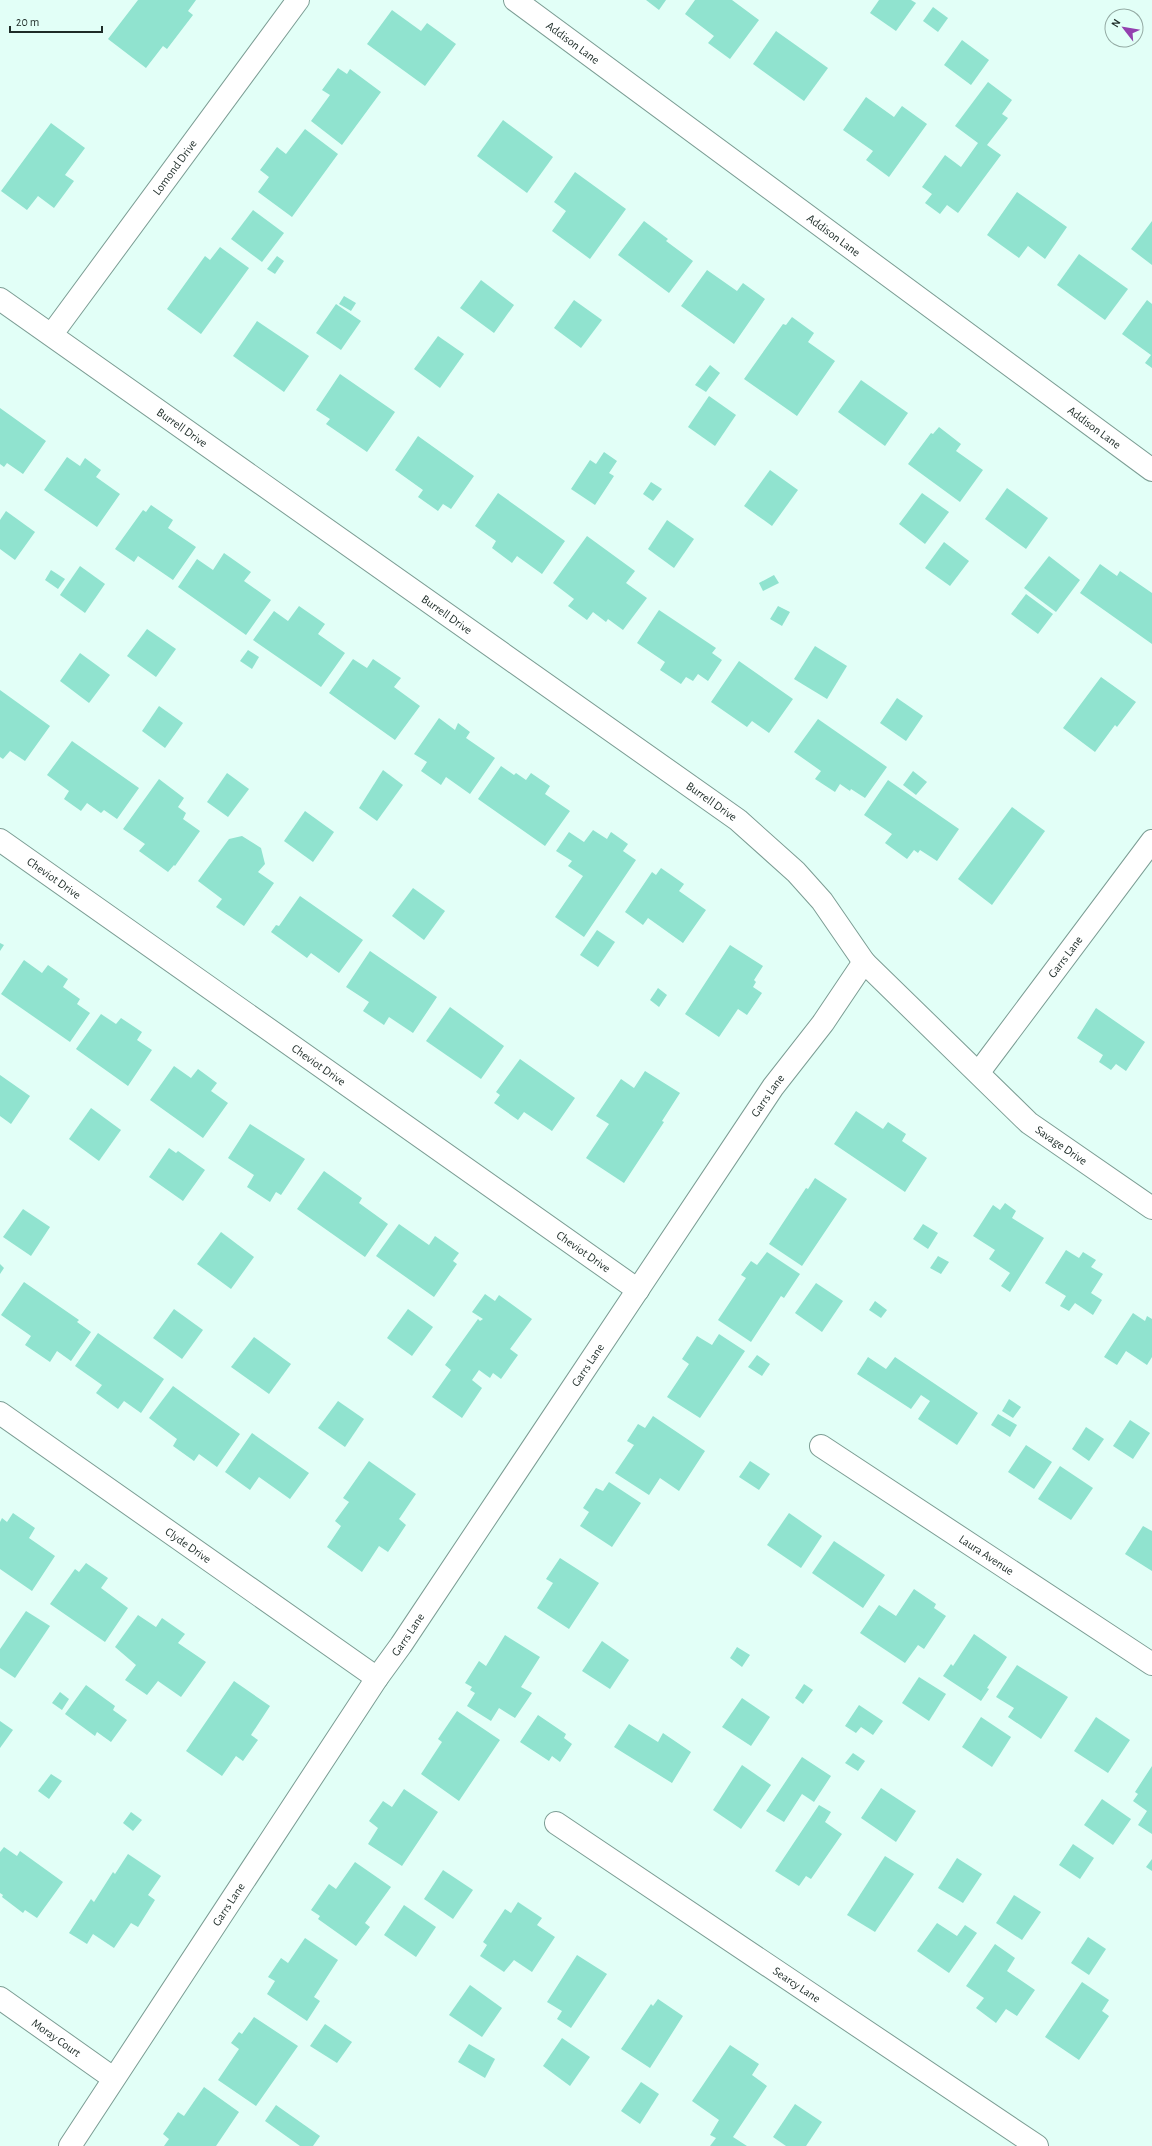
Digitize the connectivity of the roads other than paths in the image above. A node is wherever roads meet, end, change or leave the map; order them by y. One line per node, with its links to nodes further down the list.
1 (298, 0): 4 (street, Lomond Drive)
2 (515, 0): 5 (street, Addison Lane)
3 (0, 299): 4 (street, Burrell Drive)
4 (52, 334): 8 (street, Burrell Drive)
5 (1152, 470)
6 (0, 840): 11 (street, Cheviot Drive)
7 (1152, 841): 9 (street, Garrs Lane)
8 (864, 962): 9 (street); 11 (street, Garrs Lane)
9 (978, 1072): 10 (street, Savage Drive)
10 (1152, 1208)
11 (638, 1290): 15 (street, Garrs Lane)
12 (0, 1413): 15 (street, Clyde Drive)
13 (821, 1446): 14 (street, Laura Avenue)
14 (1152, 1664)
15 (377, 1678): 18 (street, Garrs Lane)
16 (556, 1823): 20 (street, Searcy Lane)
17 (0, 1998): 18 (street, Moray Court)
18 (113, 2078): 19 (street, Garrs Lane)
19 (70, 2146)
20 (1037, 2146)

